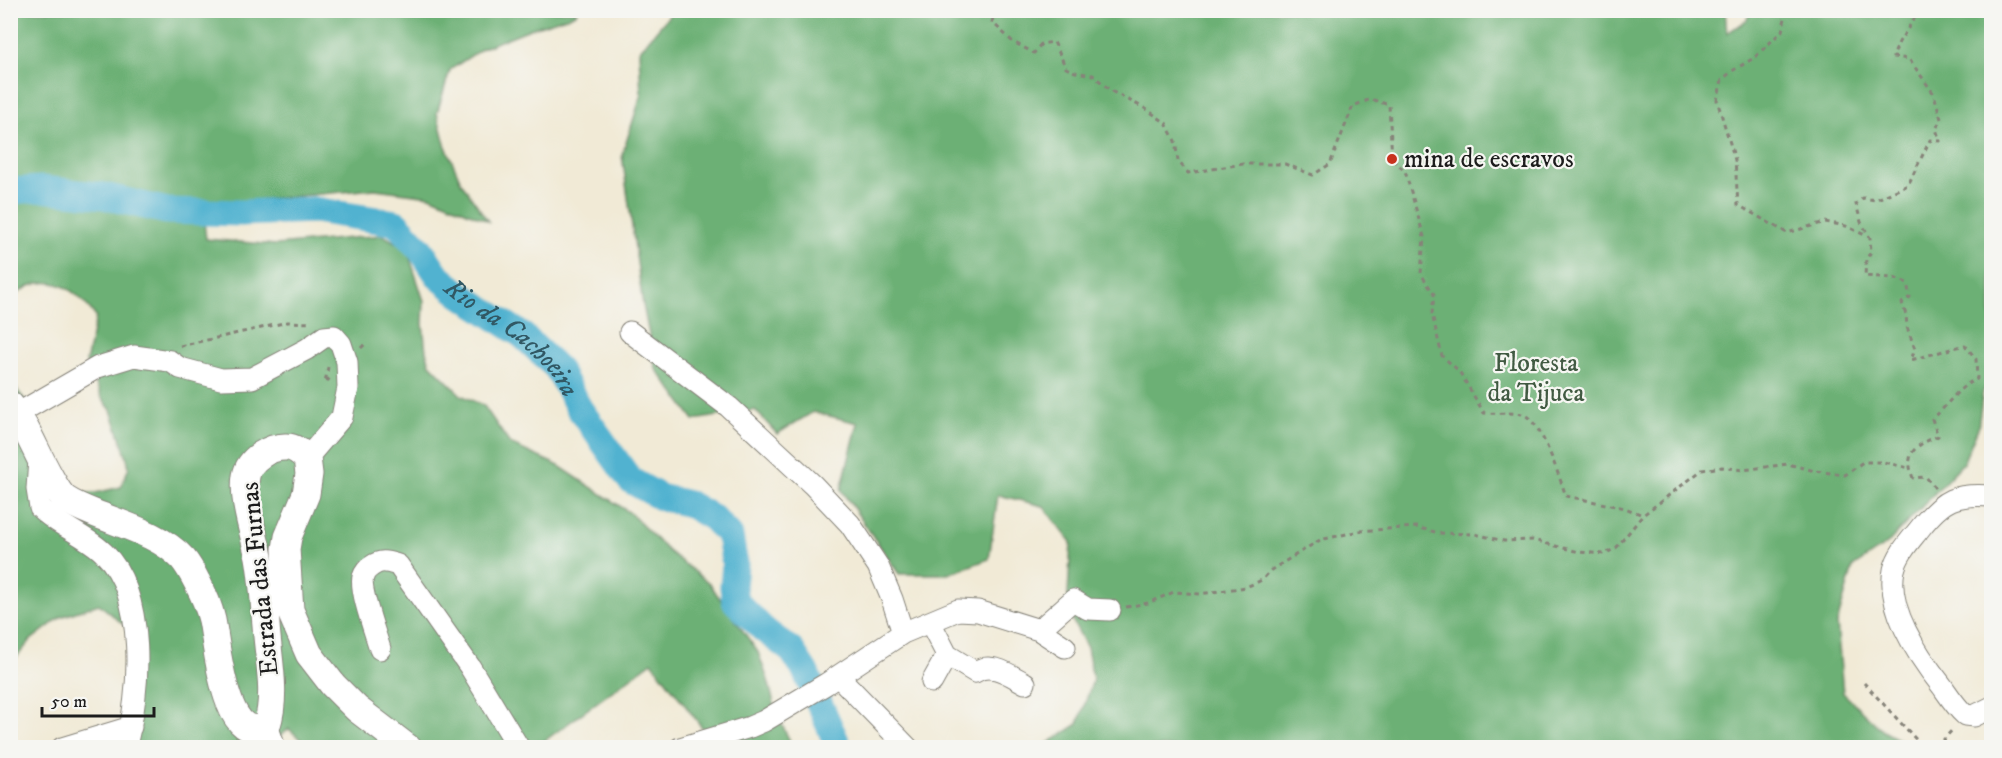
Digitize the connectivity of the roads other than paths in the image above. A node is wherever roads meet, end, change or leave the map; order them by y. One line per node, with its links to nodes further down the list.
1 (630, 332): 9 (street)
2 (14, 409): 3 (street); 4 (main road, Estrada das Furnas)
3 (307, 458): 17 (main road, Estrada das Furnas); 20 (main road, Estrada das Furnas)
4 (39, 459): 17 (main road, Estrada das Furnas); 18 (street)
5 (1992, 496): 16 (street)
6 (1110, 610): 8 (street)
7 (930, 622): 8 (street); 9 (street); 12 (street)
8 (1039, 630): 10 (street)
9 (903, 633): 13 (street)
10 (1065, 647)
11 (380, 649): 21 (street)
12 (947, 655): 14 (street); 15 (street)
13 (832, 680): 22 (street); 23 (street)
14 (932, 682)
15 (1025, 683)
16 (1992, 707)
17 (271, 736)
18 (128, 737): 19 (street)
19 (62, 747)
20 (408, 747)
21 (519, 747)
22 (680, 747)
23 (908, 747)

